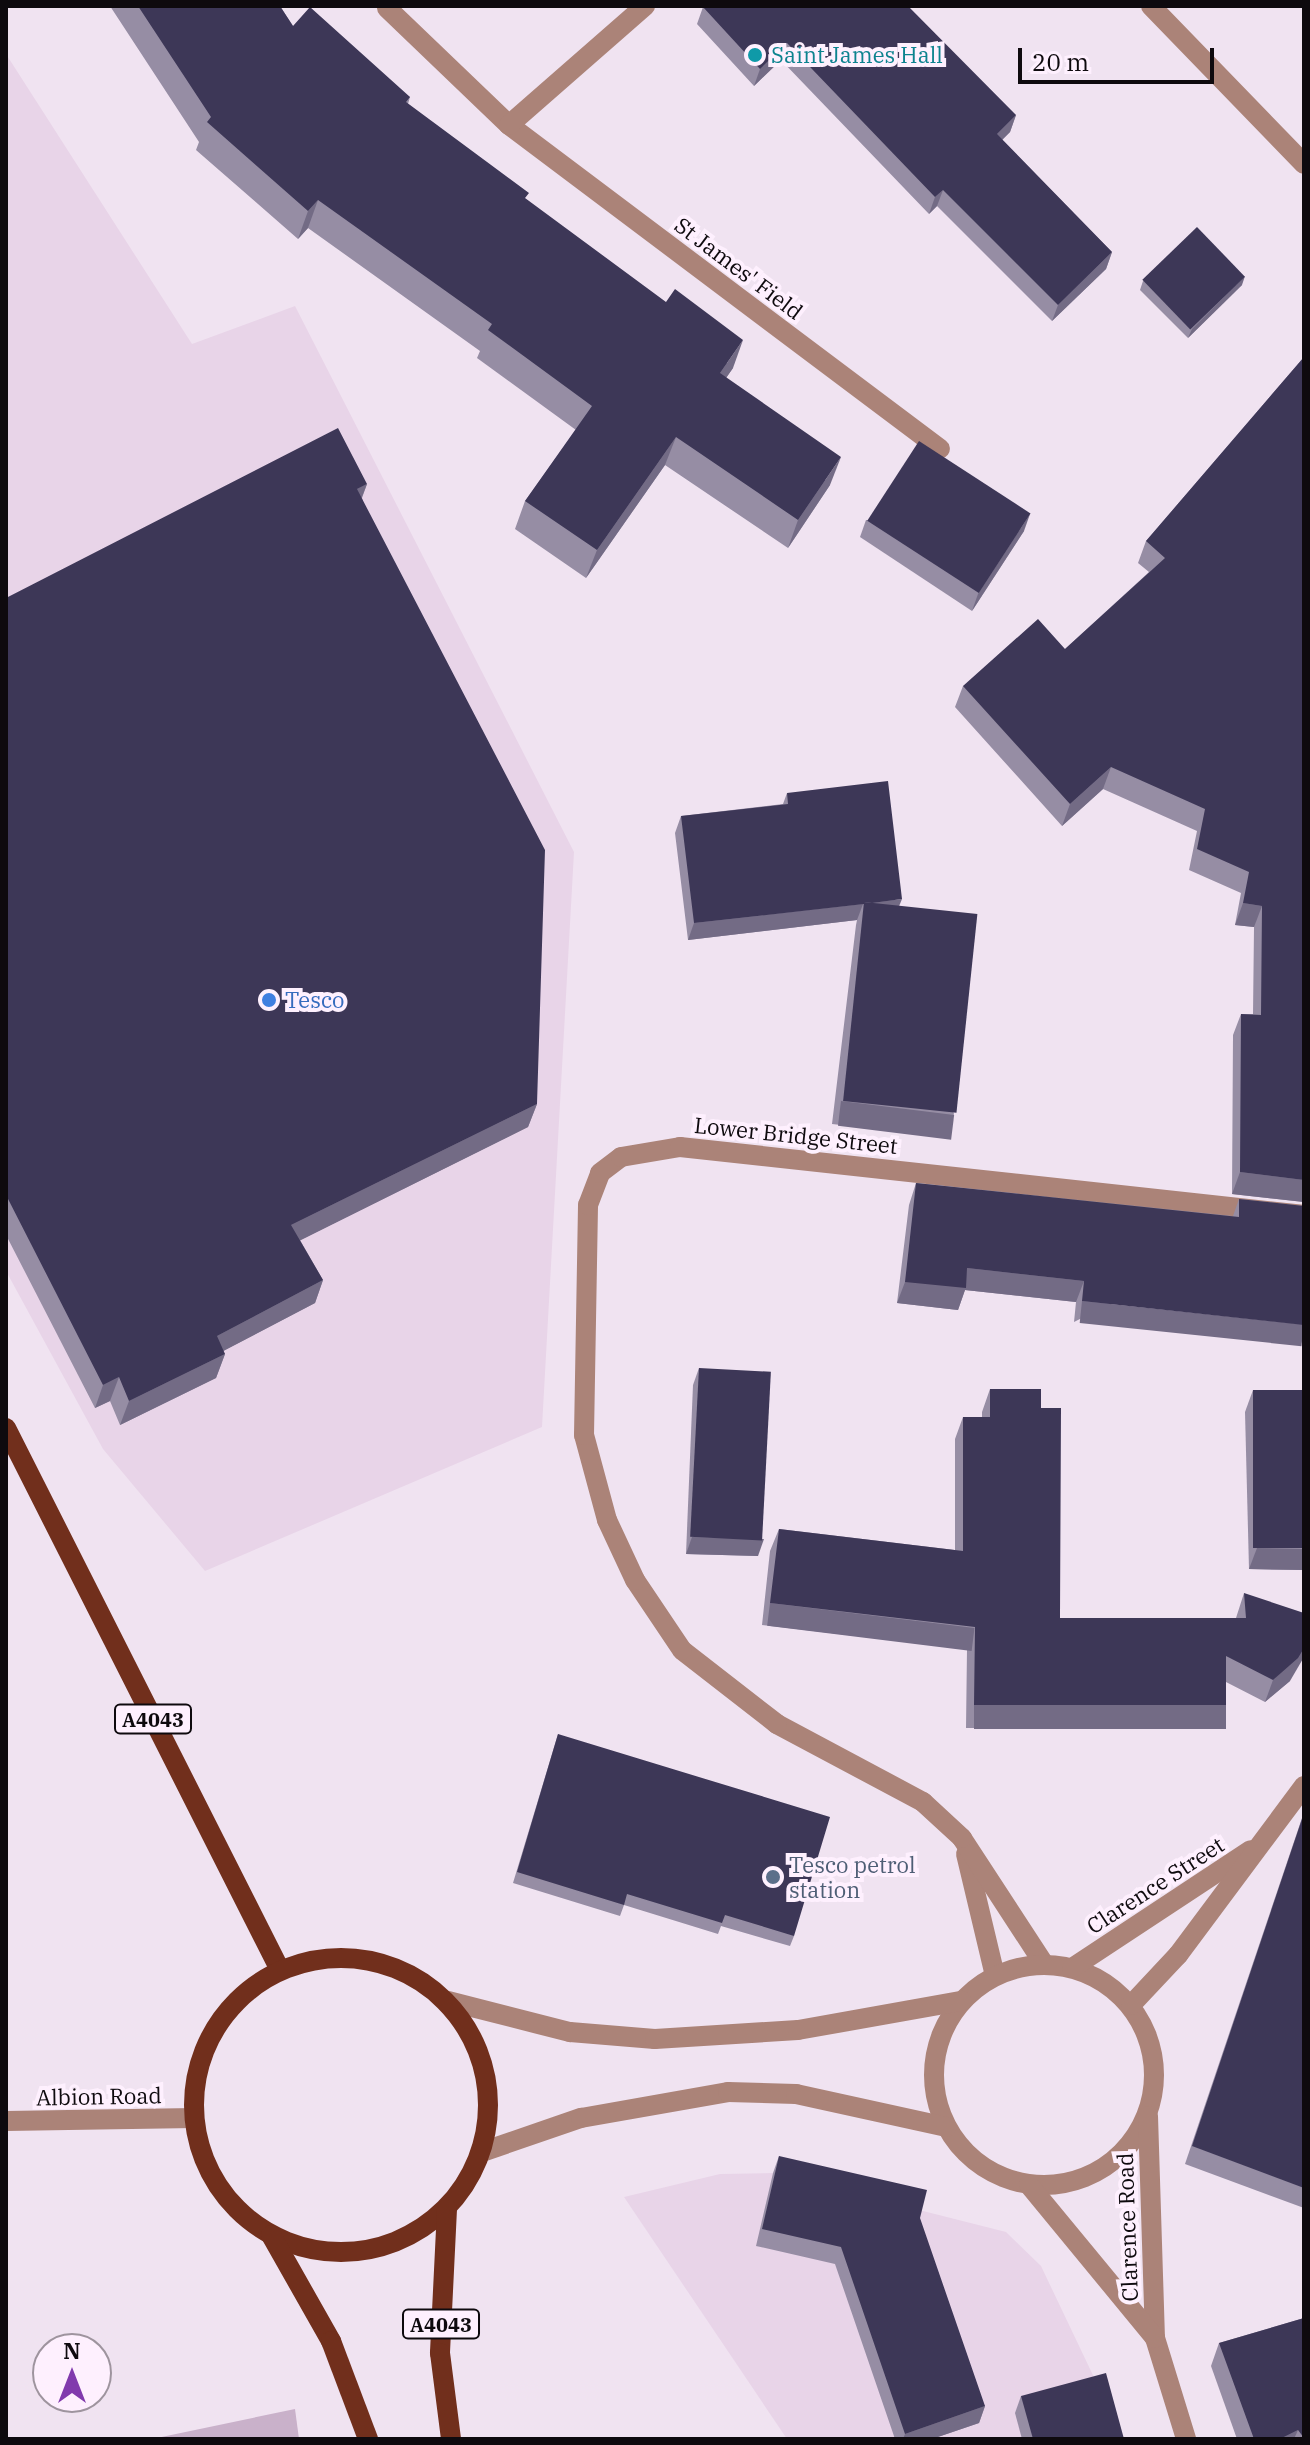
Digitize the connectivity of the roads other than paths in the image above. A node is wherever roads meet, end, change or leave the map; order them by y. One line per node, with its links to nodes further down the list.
1 (645, 6): 4 (street)
2 (1151, 6): 5 (street)
3 (387, 8): 4 (street, St James' Field)
4 (509, 125): 6 (street, St James' Field)
5 (1304, 164)
6 (940, 449)
7 (1304, 1215): 10 (street, Lower Bridge Street)
8 (6, 1428): 14 (main road, A4043)
9 (1304, 1786): 11 (street, Clarence Street)
10 (962, 1838): 12 (street, Lower Bridge Street); 15 (street)
11 (1264, 1841): 13 (street, Clarence Street); 18 (street, Clarence Street)
12 (1044, 1964): 13 (street); 15 (street)
13 (1072, 1968): 18 (street)
14 (280, 1970): 16 (main road); 20 (main road)
15 (995, 1976): 17 (street)
16 (448, 2001): 17 (street); 23 (main road)
17 (961, 2001): 22 (street)
18 (1131, 2005): 19 (street)
19 (1148, 2115): 24 (street); 27 (street, Clarence Road)
20 (194, 2118): 21 (street, Albion Road); 26 (main road)
21 (6, 2121)
22 (946, 2127): 23 (street); 24 (street)
23 (482, 2152): 25 (main road)
24 (1029, 2185): 27 (street, Clarence Road)
25 (447, 2209): 26 (main road); 29 (main road, A4043)
26 (271, 2235): 28 (main road)
27 (1155, 2338): 30 (street, Clarence Road)
28 (368, 2439)
29 (451, 2439)
30 (1186, 2439)

